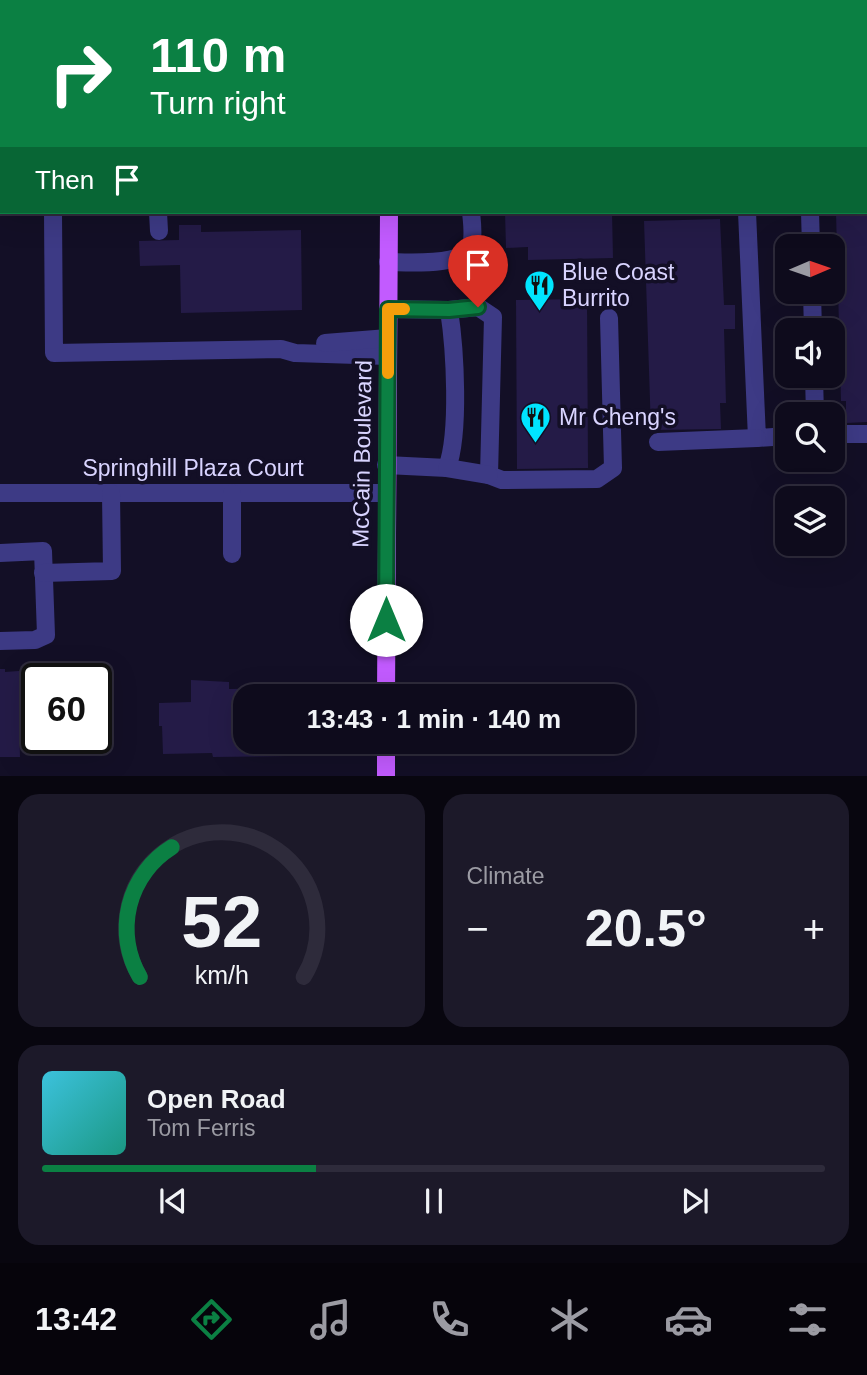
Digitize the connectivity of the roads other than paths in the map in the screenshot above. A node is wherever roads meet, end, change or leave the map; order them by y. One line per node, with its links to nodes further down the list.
1 (53, 214): 13 (street)
2 (158, 214): 7 (street)
3 (389, 214): 9 (main road, McCain Boulevard)
4 (471, 214): 9 (street)
5 (747, 214): 17 (street)
6 (810, 214): 8 (street)
7 (159, 231)
8 (811, 234)
9 (388, 262): 10 (main road, McCain Boulevard)
10 (388, 309): 11 (street); 13 (main road, McCain Boulevard)
11 (449, 310): 20 (street); 21 (street)
12 (609, 318): 21 (street)
13 (388, 347): 19 (main road, McCain Boulevard)
14 (845, 434): 15 (street)
15 (867, 434)
16 (775, 437): 17 (street)
17 (757, 438): 18 (street)
18 (658, 442)
19 (386, 465): 20 (street); 25 (main road, McCain Boulevard)
20 (447, 468): 21 (street)
21 (489, 475)
22 (0, 492): 23 (street, Springhill Plaza Court)
23 (111, 493): 24 (street, Springhill Plaza Court); 28 (street)
24 (232, 493): 25 (street, Springhill Plaza Court); 27 (street)
25 (385, 493): 30 (main road, McCain Boulevard)
26 (0, 553): 28 (street)
27 (232, 554)
28 (43, 573): 29 (street)
29 (0, 641)
30 (386, 684)
31 (386, 754): 32 (main road)
32 (386, 776)

